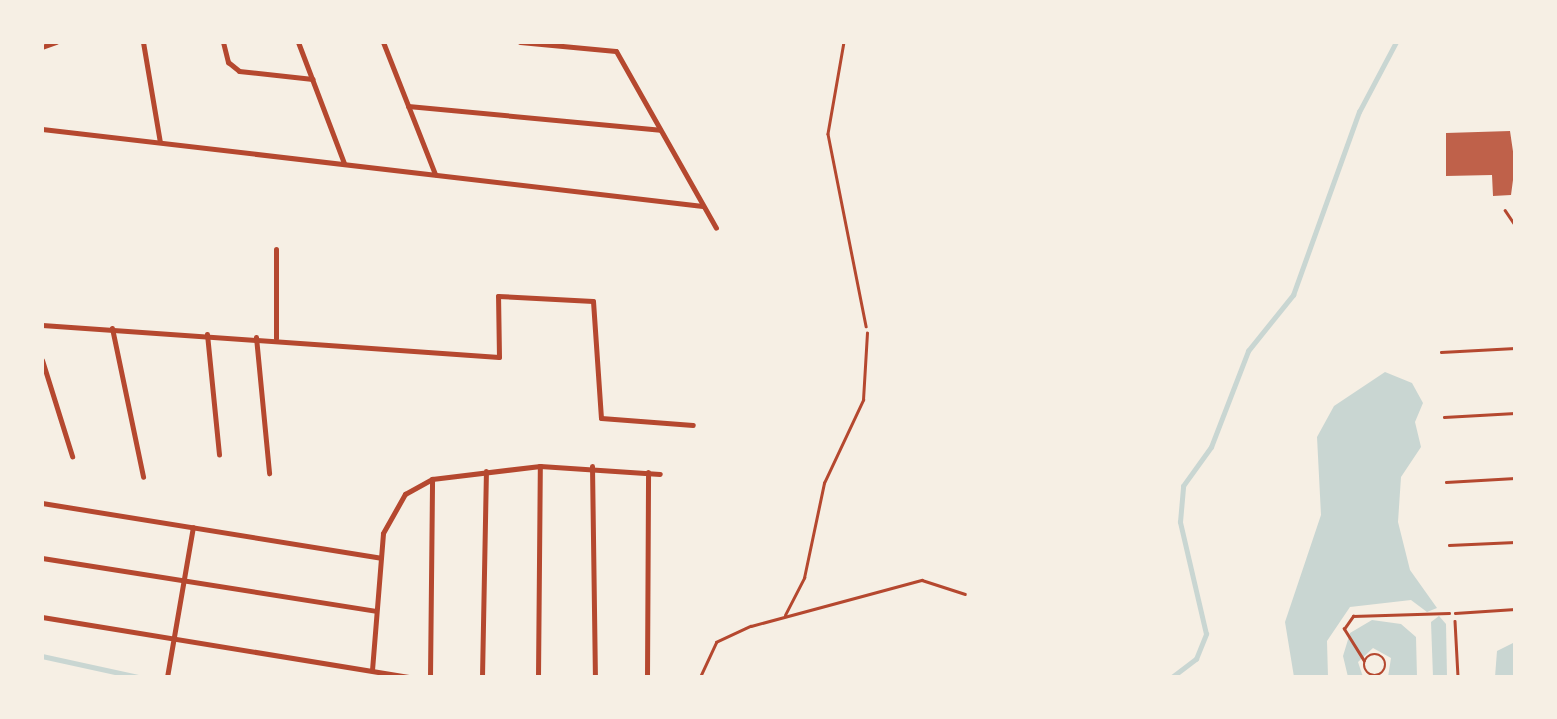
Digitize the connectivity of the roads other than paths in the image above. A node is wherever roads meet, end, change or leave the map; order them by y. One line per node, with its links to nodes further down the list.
1 (56, 42): 9 (street)
2 (143, 42): 15 (street)
3 (223, 42): 11 (street)
4 (298, 42): 11 (street)
5 (383, 42): 12 (street)
6 (520, 42): 8 (street)
7 (620, 42): 10 (street)
8 (541, 43): 10 (street)
9 (42, 47)
10 (616, 51): 14 (street)
11 (313, 79): 16 (street)
12 (408, 106): 14 (street); 17 (street)
13 (42, 130): 15 (street)
14 (660, 130): 18 (street)
15 (160, 142): 16 (street)
16 (345, 163): 17 (street)
17 (435, 174): 18 (street)
18 (703, 206): 21 (street)
19 (1505, 209): 20 (lane)
20 (1515, 225)
21 (716, 228)
22 (276, 249): 28 (street)
23 (42, 325): 24 (street)
24 (112, 328): 26 (street); 39 (street)
25 (867, 333): 50 (lane)
26 (207, 334): 27 (street); 31 (street)
27 (256, 337): 28 (street); 37 (street)
28 (276, 338): 30 (street)
29 (42, 360): 32 (street)
30 (692, 425)
31 (219, 454)
32 (72, 456)
33 (540, 466): 34 (street); 35 (street); 58 (street)
34 (592, 466): 36 (street); 59 (street)
35 (486, 471): 40 (street); 57 (street)
36 (648, 472): 38 (street); 60 (street)
37 (270, 473)
38 (660, 474)
39 (143, 477)
40 (432, 480): 44 (street); 56 (street)
41 (42, 503): 42 (street)
42 (193, 527): 44 (street); 45 (street)
43 (42, 558): 45 (street)
44 (381, 558): 48 (street)
45 (183, 581): 48 (street); 52 (street)
46 (965, 594): 50 (lane)
47 (1515, 609): 49 (lane)
48 (376, 611): 53 (street)
49 (1455, 613)
50 (785, 615): 61 (lane)
51 (42, 617): 52 (street)
52 (174, 638): 53 (street); 54 (street)
53 (372, 670): 55 (street)
54 (167, 676)
55 (410, 677)
56 (430, 677)
57 (482, 677)
58 (538, 677)
59 (595, 677)
60 (648, 677)
61 (700, 677)

